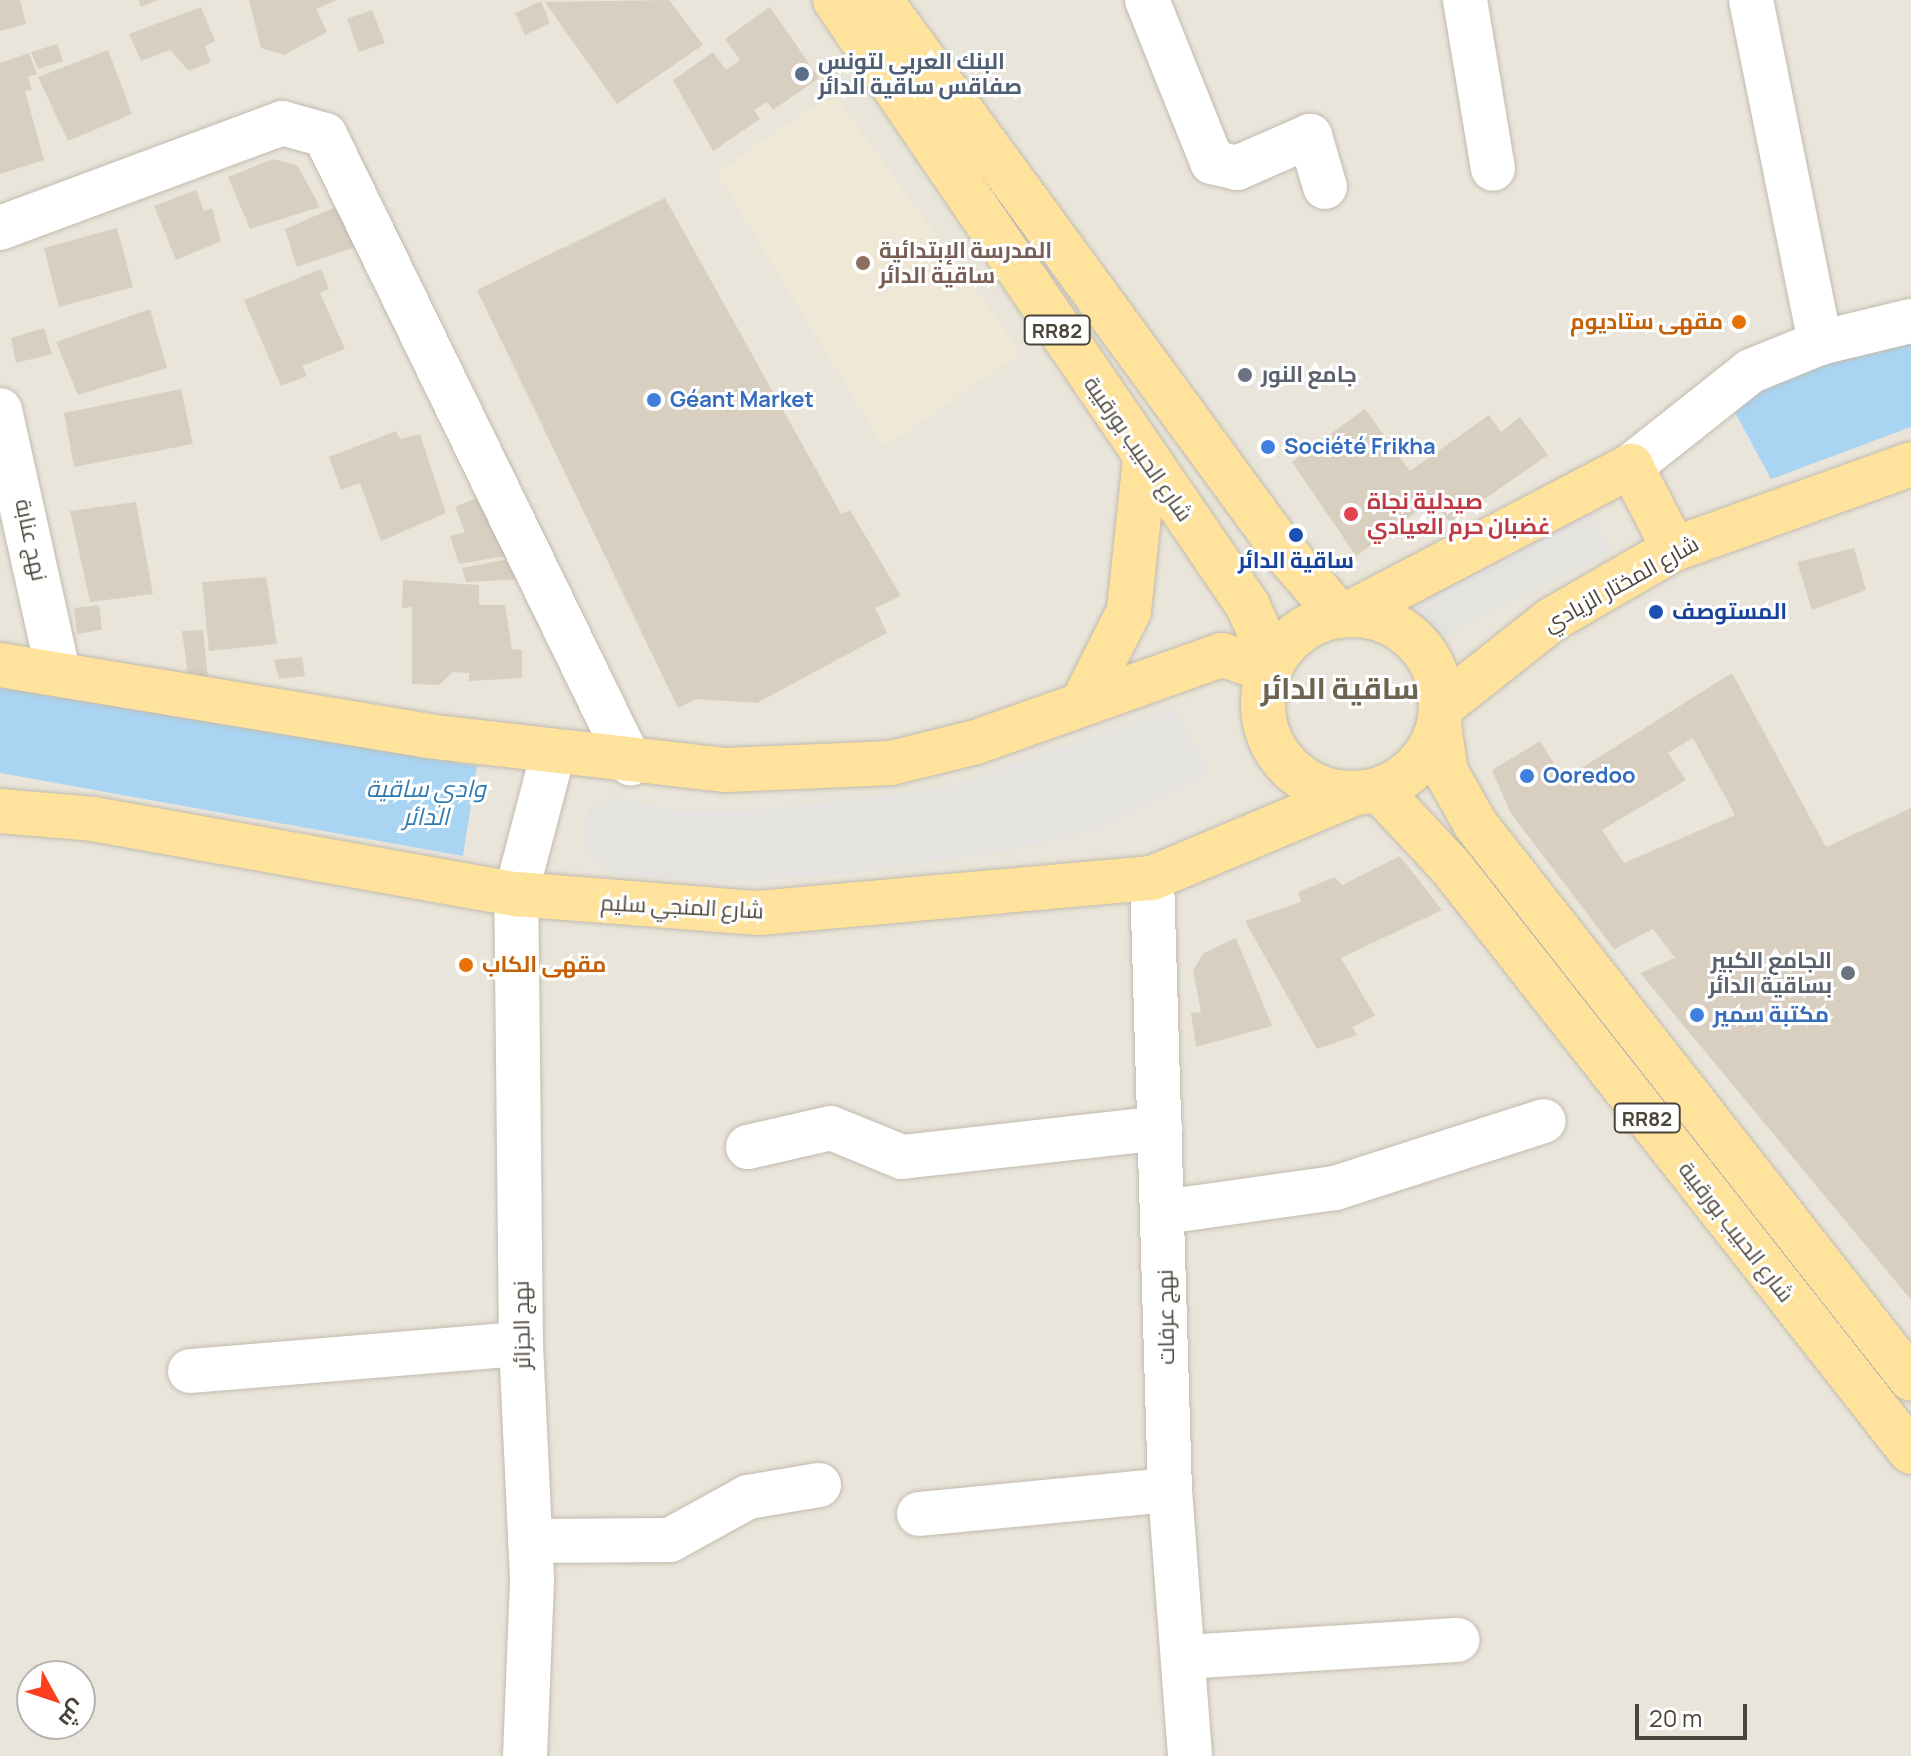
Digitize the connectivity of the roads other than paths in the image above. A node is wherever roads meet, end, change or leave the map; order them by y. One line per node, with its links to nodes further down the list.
1 (835, 0): 12 (main road, شارع الحبيب بورقيبة / RR82)
2 (880, 0): 16 (main road, RR82)
3 (1147, 0): 7 (street)
4 (1465, 0): 6 (street)
5 (1751, 0): 10 (street)
6 (1493, 169)
7 (1325, 187)
8 (0, 228): 23 (street)
9 (1911, 321): 10 (street)
10 (1820, 343): 14 (street)
11 (0, 410): 19 (street, نهج عنابة)
12 (1145, 460): 18 (main road, شارع الحبيب بورقيبة / RR82); 20 (main road)
13 (1911, 464): 15 (main road, شارع المختار الزيادي)
14 (1631, 466): 15 (main road); 16 (main road)
15 (1674, 549): 21 (main road, شارع المختار الزيادي)
16 (1343, 616): 18 (main road); 21 (main road, RR82)
17 (0, 665): 19 (main road)
18 (1271, 667): 20 (main road); 24 (main road)
19 (58, 672): 22 (main road)
20 (1082, 704): 23 (main road)
21 (1440, 716): 24 (main road); 33 (main road, RR82)
22 (553, 753): 23 (main road); 27 (street, نهج الجزائر)
23 (631, 764)
24 (1366, 792): 26 (main road, شارع المنجي سليم); 35 (main road, شارع الحبيب بورقيبة / RR82)
25 (0, 811): 27 (main road, شارع المنجي سليم)
26 (1152, 878): 27 (main road, شارع المنجي سليم); 29 (street, نهج عرفات)
27 (516, 894): 32 (street, نهج الجزائر)
28 (1544, 1121): 31 (street)
29 (1160, 1128): 30 (street); 31 (street, نهج عرفات)
30 (748, 1147)
31 (1164, 1212): 38 (street, نهج عرفات)
32 (521, 1344): 34 (street); 40 (street, نهج الجزائر)
33 (1907, 1366): 35 (street)
34 (190, 1371)
35 (1854, 1383): 36 (main road, شارع الحبيب بورقيبة / RR82)
36 (1911, 1452)
37 (819, 1485): 40 (street)
38 (1170, 1490): 39 (street); 42 (street, نهج عرفات)
39 (919, 1514)
40 (530, 1541): 43 (street, نهج الجزائر)
41 (1457, 1640): 42 (street)
42 (1185, 1657): 44 (street, نهج عرفات)
43 (525, 1756)
44 (1190, 1756)

